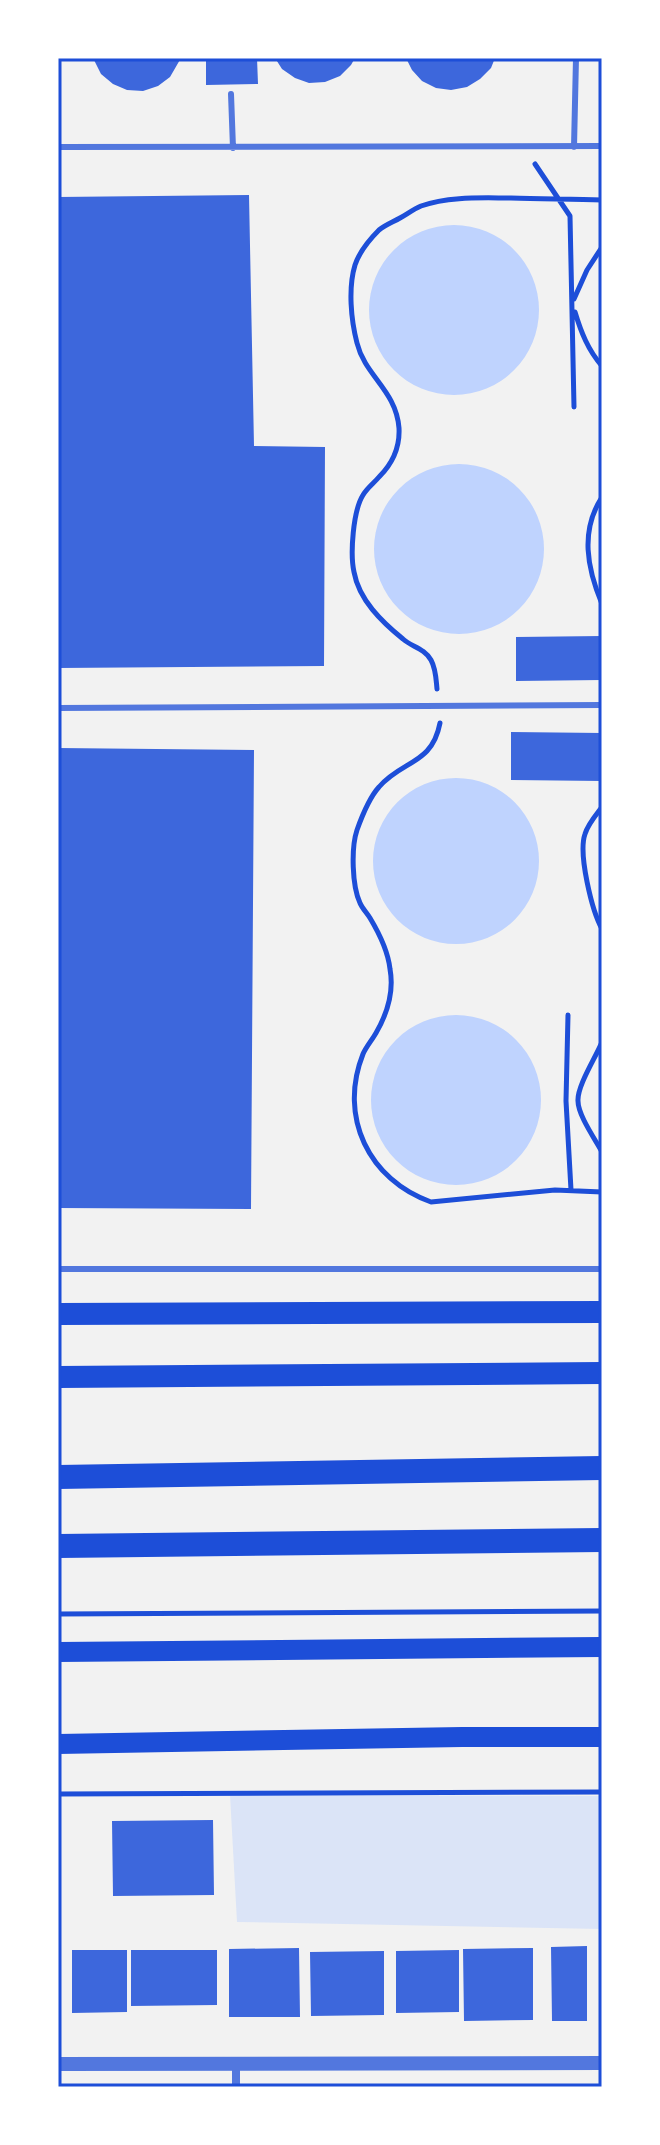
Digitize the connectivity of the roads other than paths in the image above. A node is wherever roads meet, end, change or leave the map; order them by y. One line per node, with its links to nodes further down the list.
1 (576, 58): 5 (lane)
2 (231, 94): 6 (lane)
3 (602, 146): 5 (lane)
4 (58, 147): 6 (lane)
5 (574, 147): 6 (lane)
6 (233, 148)
7 (602, 705): 8 (lane)
8 (58, 708)
9 (58, 1269): 10 (lane)
10 (602, 1269)
11 (602, 1312): 12 (highway)
12 (58, 1314)
13 (602, 1373): 14 (highway)
14 (58, 1377)
15 (602, 1468): 16 (highway)
16 (58, 1477)
17 (602, 1540): 18 (highway)
18 (58, 1546)
19 (602, 1647): 20 (main road)
20 (58, 1652)
21 (602, 1737): 22 (main road)
22 (58, 1744)
23 (602, 2063): 25 (street)
24 (58, 2064): 25 (street)
25 (236, 2065): 26 (street)
26 (236, 2087)

